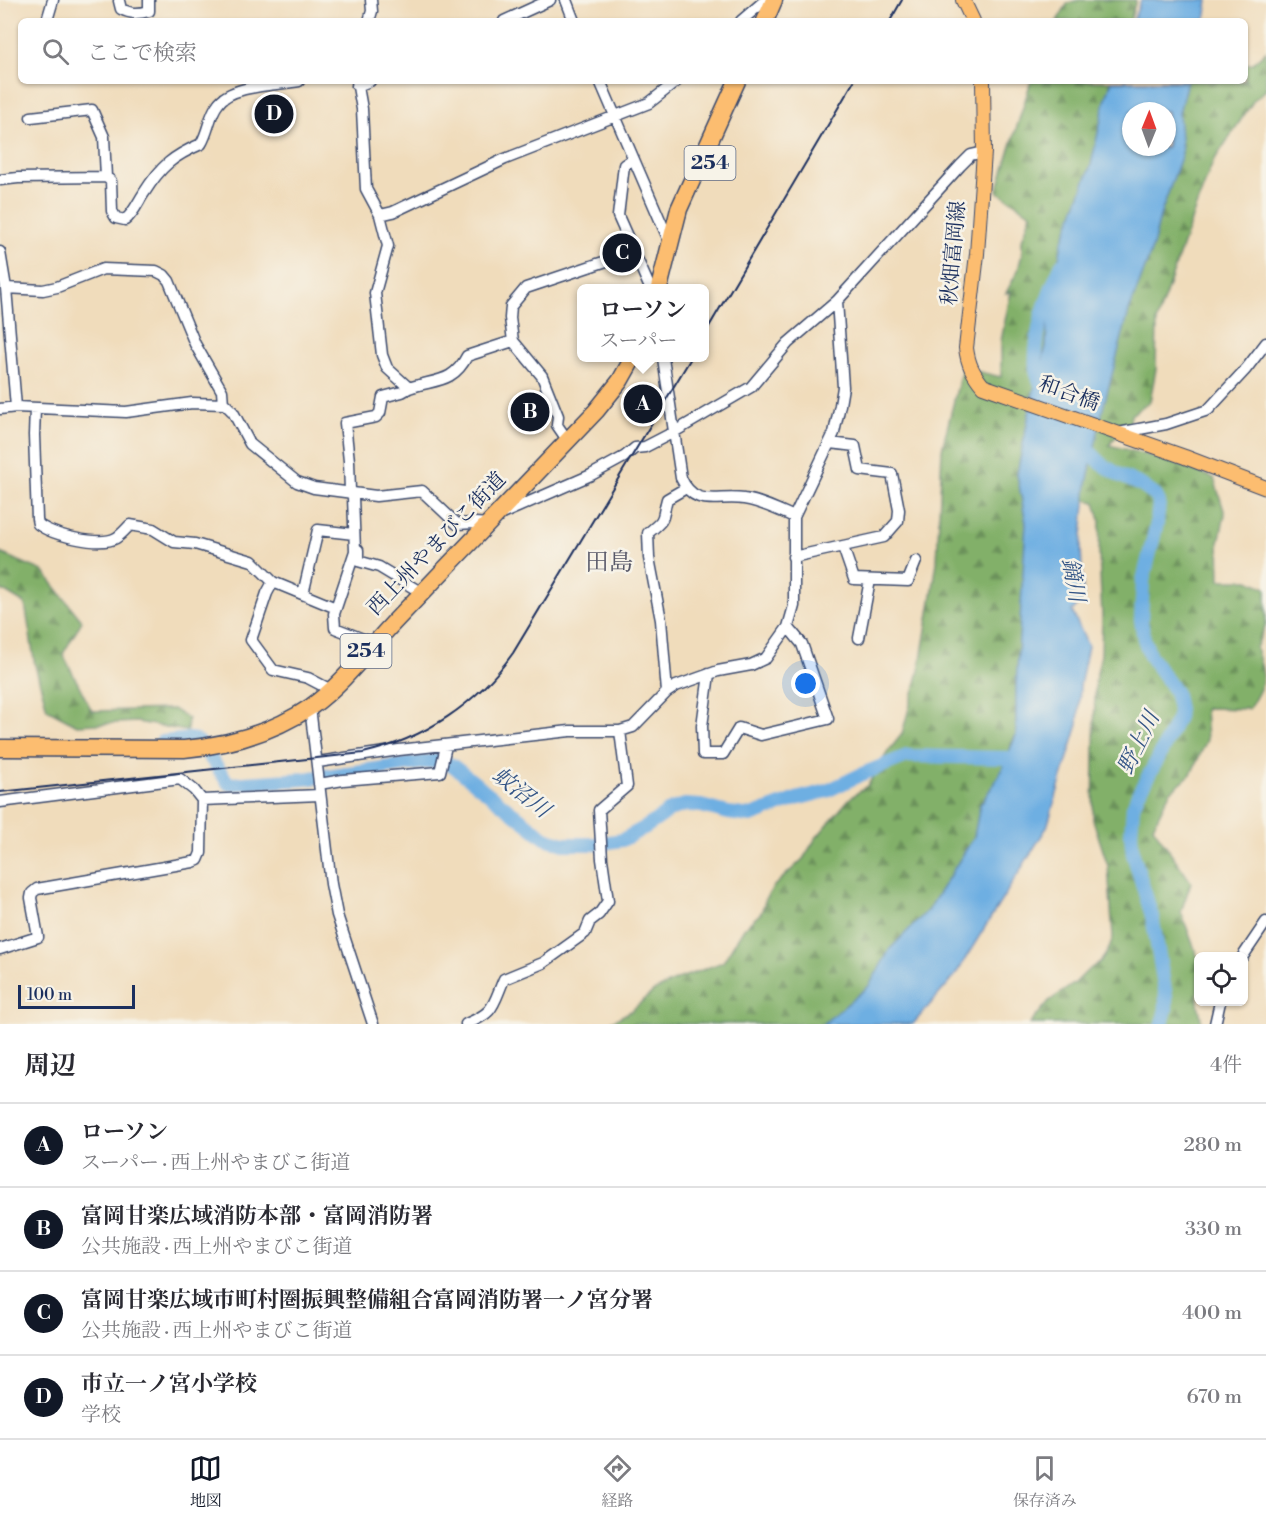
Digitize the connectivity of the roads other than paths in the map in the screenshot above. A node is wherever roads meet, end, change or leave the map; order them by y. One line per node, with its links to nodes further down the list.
1 (53, 0): 9 (street)
2 (149, 0): 7 (street)
3 (371, 0): 10 (street)
4 (550, 0): 11 (street)
5 (566, 0): 12 (street)
6 (963, 0): 16 (main road)
7 (118, 1)
8 (777, 1): 13 (street); 14 (highway); 15 (highway)
9 (48, 17)
10 (370, 18)
11 (511, 18)
12 (573, 18)
13 (744, 18)
14 (767, 18)
15 (775, 18)
16 (972, 18)
17 (276, 84): 28 (street)
18 (357, 84): 30 (street)
19 (601, 84): 24 (street)
20 (673, 84): 24 (street)
21 (736, 84): 31 (highway, 254)
22 (747, 84): 31 (highway, 254)
23 (983, 84): 26 (main road, 秋畑富岡線)
24 (614, 116): 27 (street); 30 (street)
25 (31, 117): 28 (street)
26 (984, 152): 37 (street); 43 (main road, 秋畑富岡線)
27 (633, 159): 31 (street); 33 (street)
28 (106, 177): 29 (street)
29 (0, 180)
30 (380, 215): 42 (street)
31 (670, 243): 35 (highway, 254)
32 (0, 252): 36 (street)
33 (633, 252): 34 (street); 38 (street)
34 (648, 284)
35 (660, 284)
36 (6, 288): 44 (street); 45 (street)
37 (837, 301): 49 (street); 51 (street)
38 (513, 341): 42 (street); 50 (street)
39 (1266, 343): 48 (street)
40 (630, 362): 50 (highway, 西上州やまびこ街道 / 254)
41 (664, 362): 49 (street)
42 (408, 388): 54 (street)
43 (1020, 399): 48 (main road, 和合橋)
44 (223, 404): 47 (street); 54 (street)
45 (16, 407): 46 (street); 47 (street)
46 (0, 409)
47 (35, 409): 63 (street)
48 (1112, 431): 53 (main road)
49 (674, 432): 52 (street); 56 (street)
50 (568, 441): 56 (highway, 西上州やまびこ街道 / 254)
51 (830, 443): 55 (street); 58 (street)
52 (686, 488): 55 (street); 72 (street)
53 (1266, 488)
54 (350, 491): 56 (street); 57 (street)
55 (794, 517): 60 (street)
56 (493, 520): 64 (highway, 西上州やまびこ街道 / 254)
57 (354, 534): 59 (street); 65 (street)
58 (843, 547): 60 (street); 62 (street)
59 (355, 548): 64 (street); 66 (street)
60 (794, 557): 67 (street)
61 (916, 561): 62 (street)
62 (870, 580): 68 (street)
63 (273, 582): 65 (street); 71 (street)
64 (422, 593): 69 (highway, 西上州やまびこ街道 / 254)
65 (303, 594): 66 (street)
66 (336, 608): 69 (street)
67 (789, 627): 70 (street); 70 (street)
68 (859, 638)
69 (373, 643): 71 (highway, 西上州やまびこ街道 / 254)
70 (709, 674): 72 (street)
71 (331, 690): 73 (highway, 西上州やまびこ街道 / 254)
72 (667, 692): 74 (street)
73 (310, 706): 75 (highway, 西上州やまびこ街道 / 254); 77 (street)
74 (620, 731): 76 (street); 86 (street)
75 (0, 748)
76 (446, 749): 77 (street); 78 (street)
77 (318, 762): 78 (street)
78 (320, 789): 79 (street); 85 (street)
79 (202, 800): 80 (street); 82 (street)
80 (0, 802)
81 (1266, 922): 83 (street)
82 (0, 949)
83 (1246, 952)
84 (1219, 1006): 87 (street)
85 (373, 1024)
86 (466, 1024)
87 (1215, 1024)

